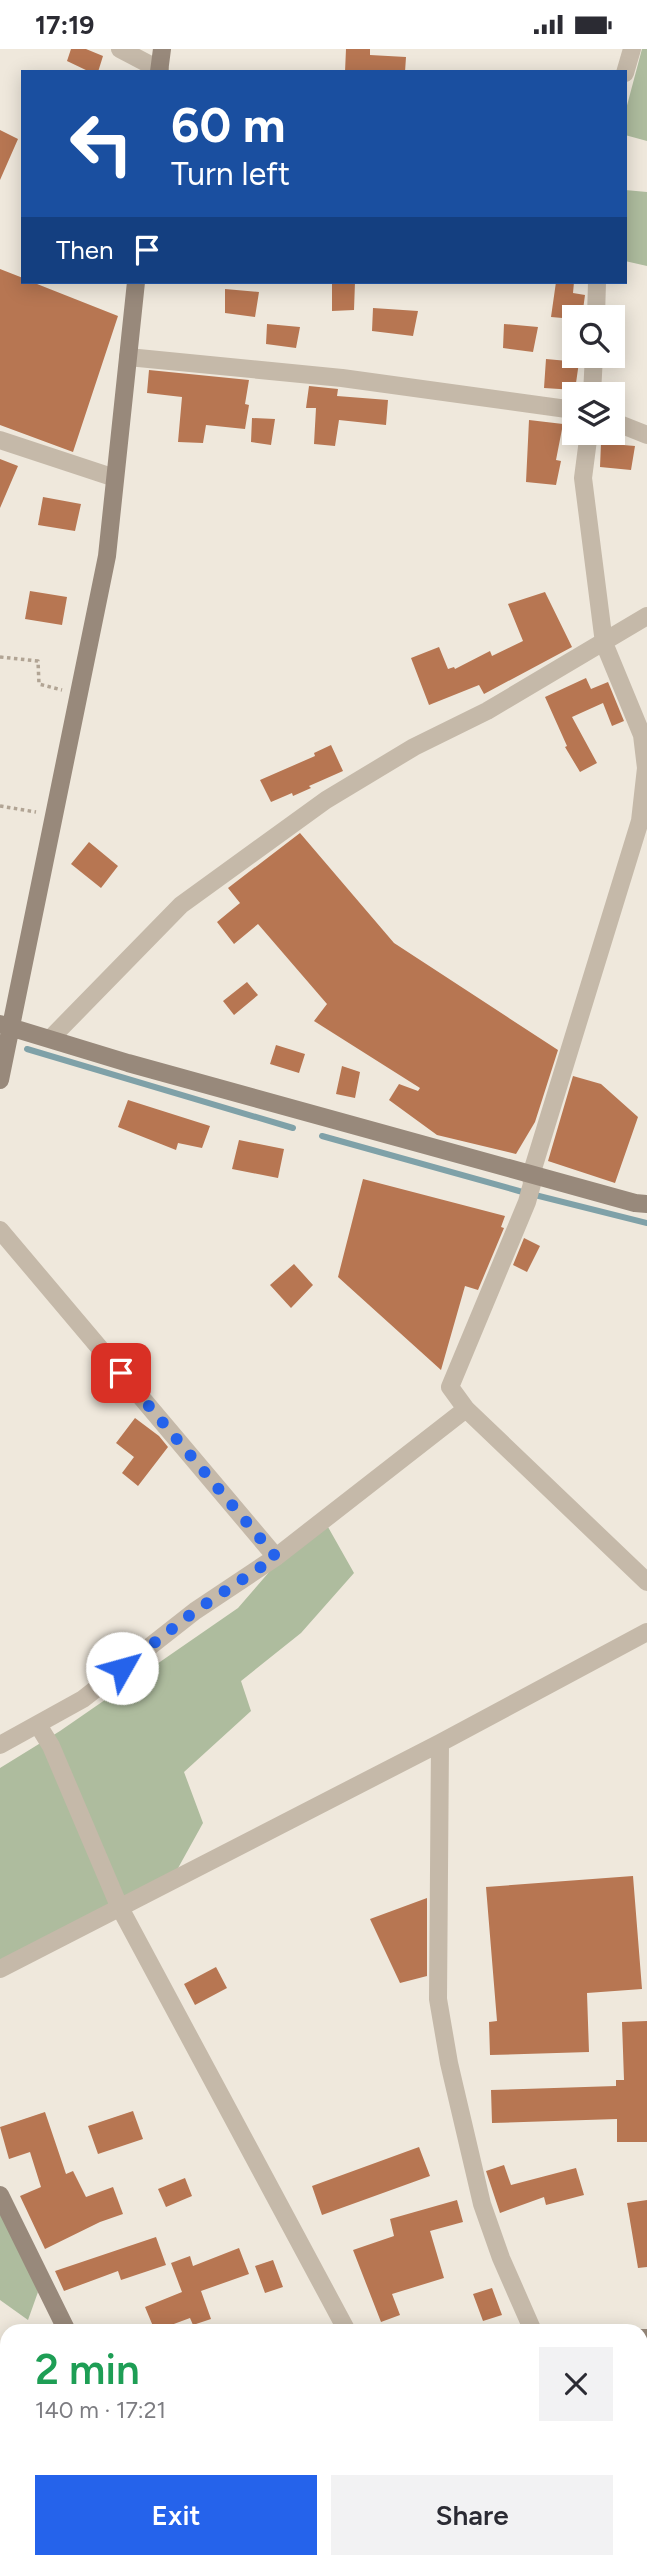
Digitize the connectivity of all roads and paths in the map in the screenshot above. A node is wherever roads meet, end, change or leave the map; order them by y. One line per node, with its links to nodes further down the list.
1 (120, 49): 4 (street)
2 (162, 49): 5 (street)
3 (632, 49): 6 (street)
4 (158, 70)
5 (160, 70)
6 (626, 70)
7 (136, 284): 10 (street)
8 (597, 284): 9 (street)
9 (596, 305)
10 (128, 357): 11 (street); 16 (street)
11 (562, 408)
12 (625, 426): 13 (street)
13 (647, 435)
14 (0, 440): 16 (street)
15 (587, 445): 18 (street)
16 (115, 478): 20 (street)
17 (647, 616): 18 (street)
18 (604, 643): 24 (street); 26 (street)
19 (0, 657): 20 (path)
20 (78, 694): 22 (street)
21 (0, 806): 22 (path)
22 (54, 815): 23 (street)
23 (5, 1025): 24 (street); 25 (street)
24 (51, 1038): 26 (street)
25 (0, 1080)
26 (532, 1180): 27 (street); 29 (street)
27 (647, 1204)
28 (0, 1230): 30 (street)
29 (466, 1409): 30 (street); 31 (street)
30 (276, 1557): 33 (street)
31 (647, 1582)
32 (647, 1632): 34 (street)
33 (38, 1725): 35 (street); 36 (street)
34 (440, 1743): 36 (street); 41 (street)
35 (0, 1745)
36 (119, 1906): 37 (street); 40 (street)
37 (0, 1969)
38 (0, 2195): 39 (street)
39 (64, 2324)
40 (343, 2324)
41 (530, 2324)

